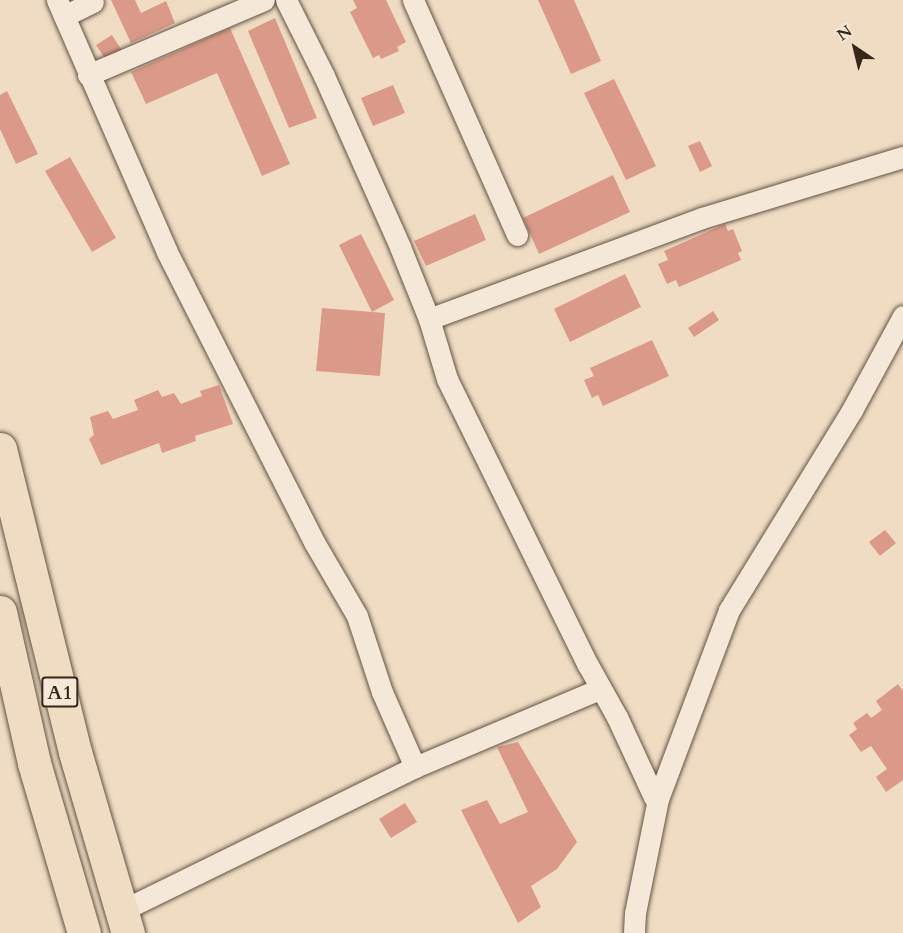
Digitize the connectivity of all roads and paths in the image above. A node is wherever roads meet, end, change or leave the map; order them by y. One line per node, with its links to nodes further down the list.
1 (264, 0): 6 (street)
2 (413, 0): 8 (street)
3 (93, 2): 5 (street)
4 (292, 2): 10 (street)
5 (60, 8): 6 (street)
6 (88, 75): 14 (street)
7 (903, 157): 10 (street)
8 (517, 235)
9 (903, 316): 15 (street)
10 (429, 319): 13 (street)
11 (0, 449): 16 (highway, A1)
12 (0, 612): 17 (highway, A1)
13 (600, 689): 14 (street); 15 (street)
14 (415, 767): 16 (street)
15 (658, 799): 18 (street)
16 (124, 922)
17 (84, 933)
18 (634, 933)

